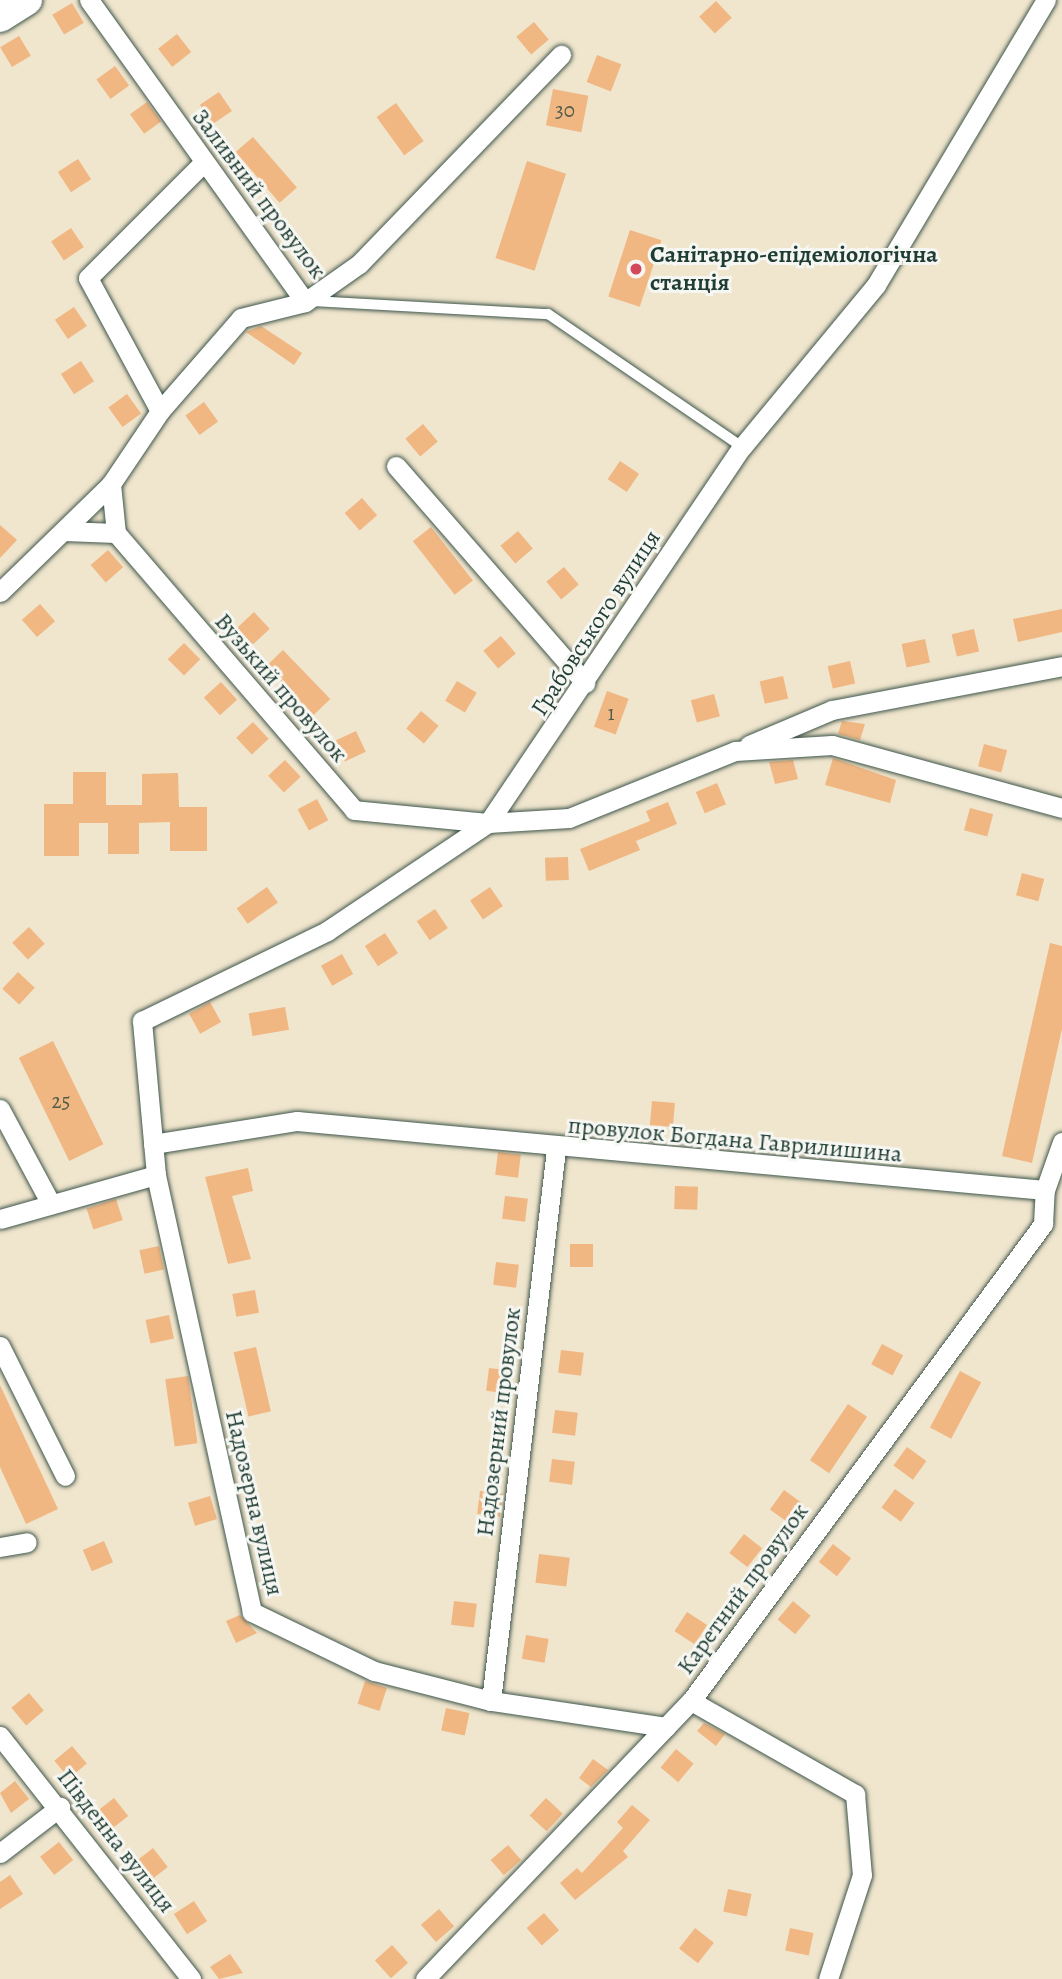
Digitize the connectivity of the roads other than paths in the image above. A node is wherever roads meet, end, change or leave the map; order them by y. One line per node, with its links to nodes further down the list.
1 (27, 0): 4 (main road)
2 (89, 0): 6 (street, Заливний провулок)
3 (1046, 0): 9 (street, Грабовського вулиця)
4 (0, 17)
5 (561, 55): 7 (street, Заливний провулок)
6 (203, 163): 7 (street, Заливний провулок); 8 (street)
7 (305, 302): 8 (street); 9 (lane)
8 (160, 411): 11 (street)
9 (742, 447): 16 (street, Грабовського вулиця)
10 (396, 466): 16 (street)
11 (111, 484): 12 (street); 13 (street)
12 (64, 531): 13 (street); 14 (street)
13 (116, 533): 19 (street, Вузький провулок)
14 (1, 589)
15 (1062, 666): 17 (street, Вузький провулок)
16 (585, 683): 19 (street, Грабовського вулиця)
17 (735, 751): 18 (street); 19 (street, Вузький провулок)
18 (1062, 808)
19 (488, 823): 22 (street, Надозерна вулиця)
20 (0, 1109): 26 (street)
21 (1062, 1143): 25 (street, Каретний провулок)
22 (153, 1144): 23 (street, провулок Богдана Гаврилишина); 24 (street, Надозерна вулиця)
23 (556, 1149): 25 (street, провулок Богдана Гаврилишина); 32 (street, Надозерний провулок)
24 (156, 1175): 26 (street); 32 (street, Надозерна вулиця)
25 (1045, 1190): 33 (street, Каретний провулок)
26 (51, 1204): 27 (street)
27 (0, 1219)
28 (0, 1346): 29 (street)
29 (65, 1476)
30 (27, 1542): 31 (street)
31 (0, 1547)
32 (491, 1701): 34 (street, Надозерна вулиця)
33 (691, 1701): 34 (street, Каретний провулок); 40 (street)
34 (666, 1727): 39 (street, Каретний провулок)
35 (0, 1736): 36 (street, Південна вулиця)
36 (60, 1807): 37 (street); 38 (street, Південна вулиця)
37 (0, 1853)
38 (191, 1979)
39 (425, 1979)
40 (828, 1979)

